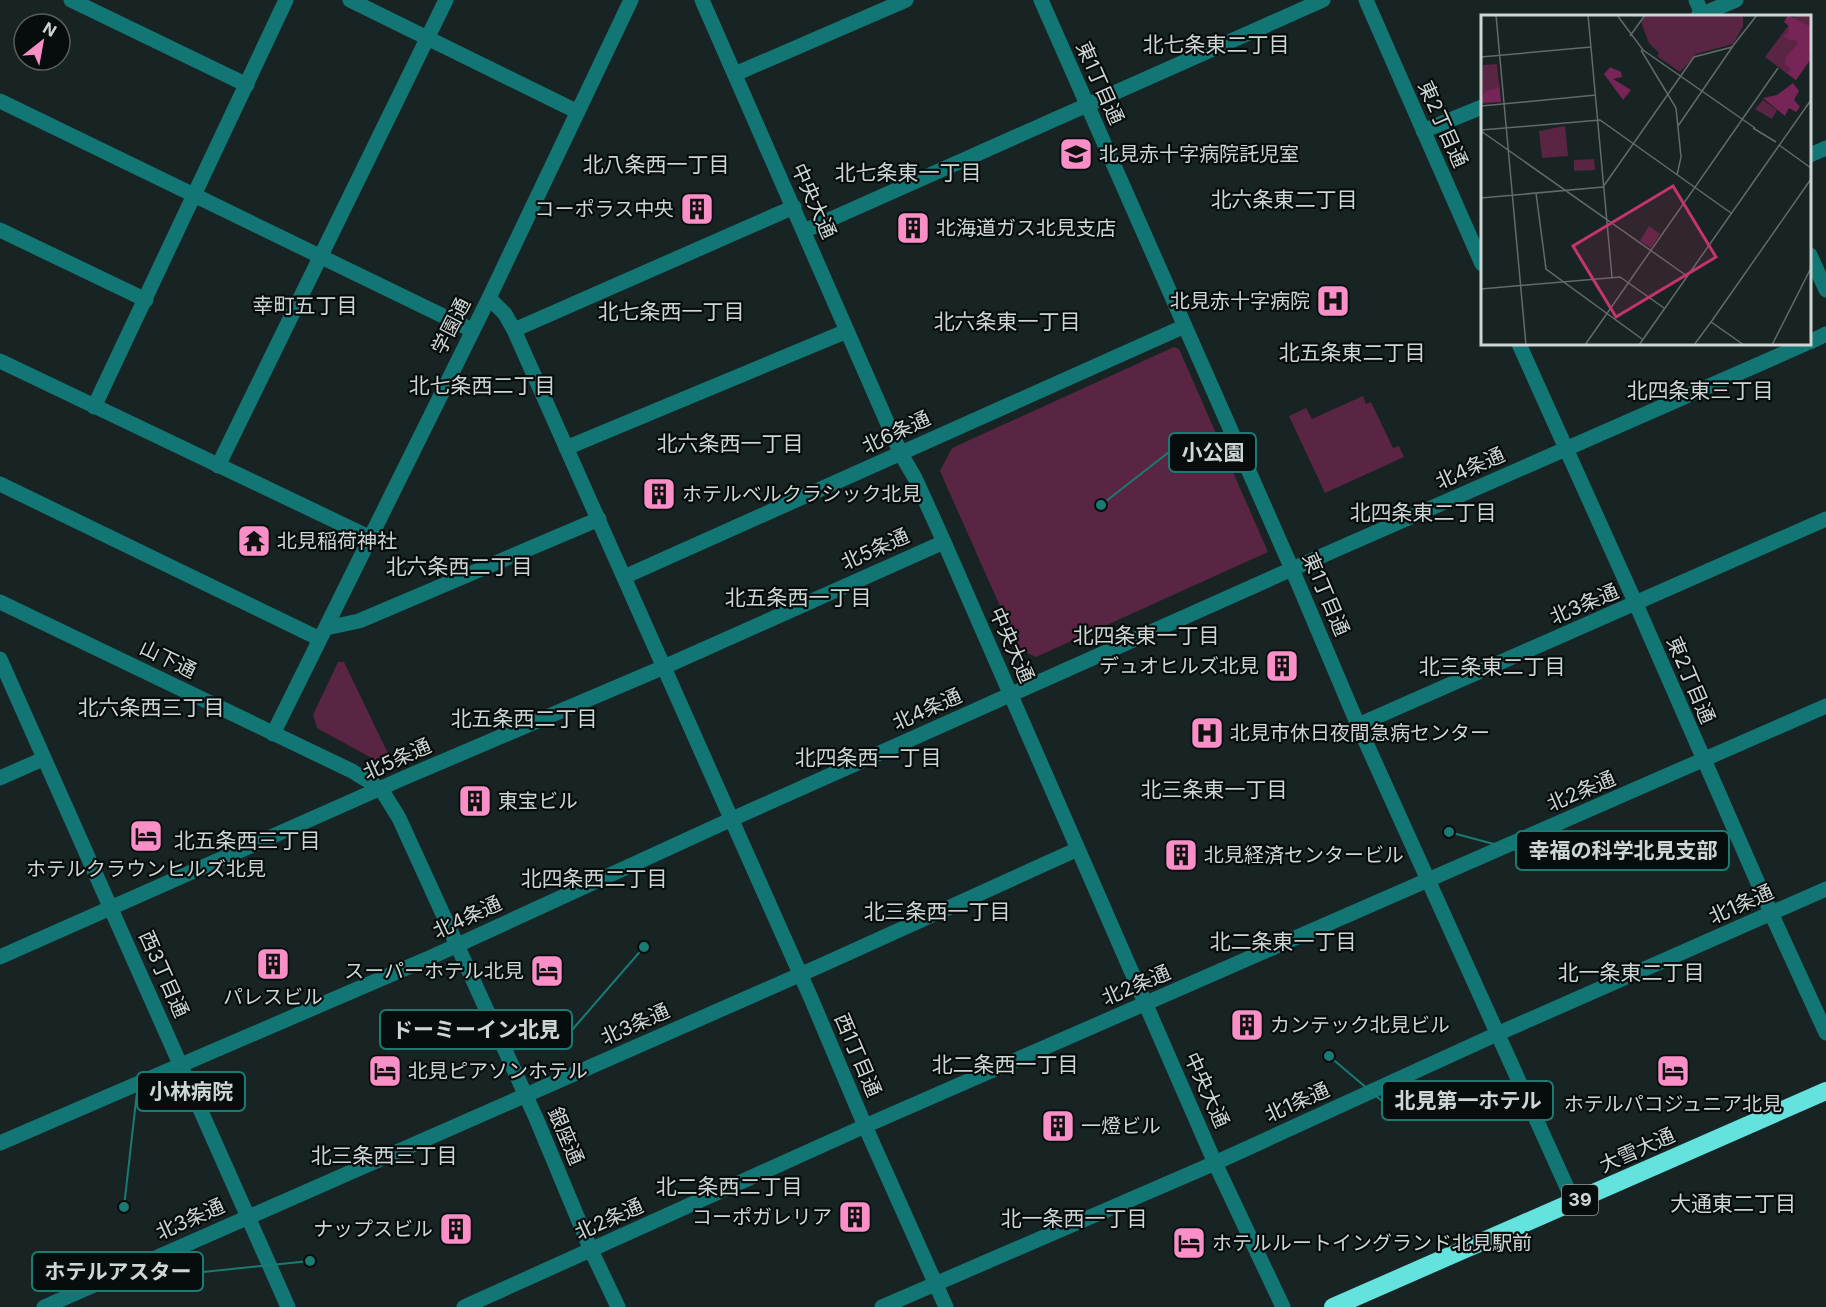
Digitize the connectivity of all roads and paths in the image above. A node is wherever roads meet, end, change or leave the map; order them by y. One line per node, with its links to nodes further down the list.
1 (71, 0): 17 (street)
2 (286, 0): 17 (street)
3 (350, 0): 15 (street)
4 (446, 0): 15 (street)
5 (632, 0): 21 (street, 学園通)
6 (702, 0): 16 (street, 中央大通)
7 (906, 0): 16 (street)
8 (1041, 0): 19 (street, 東1丁目通)
9 (1323, 0): 19 (street)
10 (1366, 0): 22 (street, 東2丁目通)
11 (1696, 0): 13 (street)
12 (1736, 0): 14 (street)
13 (1701, 15)
14 (1703, 15)
15 (428, 39): 21 (street); 29 (street)
16 (735, 74): 26 (street, 中央大通)
17 (247, 85): 25 (street)
18 (0, 101): 25 (street)
19 (1087, 106): 28 (street); 35 (street, 東1丁目通)
20 (1481, 107): 22 (street)
21 (578, 112): 33 (street, 学園通)
22 (1423, 131): 31 (street, 東2丁目通)
23 (1826, 148): 24 (street)
24 (1811, 154)
25 (195, 196): 29 (street); 34 (street)
26 (794, 207): 28 (street, 中央大通); 37 (street)
27 (0, 230): 34 (street)
28 (804, 231): 38 (street, 中央大通)
29 (320, 258): 36 (street); 48 (street)
30 (1811, 259): 32 (street)
31 (1481, 262)
32 (1826, 290)
33 (489, 298): 36 (street, 学園通); 37 (street, 西1丁目通)
34 (146, 300): 44 (street)
35 (1185, 326): 47 (street, 北6条通); 54 (street, 東1丁目通)
36 (472, 330): 52 (street, 学園通)
37 (514, 330): 45 (street, 西1丁目通)
38 (848, 331): 45 (street); 47 (street, 中央大通)
39 (1826, 334): 40 (street, 北4条通)
40 (1811, 341)
41 (1519, 345): 46 (street, 東2丁目通)
42 (1802, 345): 46 (street, 北4条通)
43 (0, 361): 44 (street)
44 (94, 407): 48 (street)
45 (566, 448): 50 (street, 西1丁目通)
46 (1566, 449): 54 (street, 北4条通); 57 (street, 東2丁目通)
47 (902, 454): 53 (street, 中央大通); 55 (street, 北6条通)
48 (218, 466): 52 (street)
49 (2, 491): 58 (street)
50 (599, 519): 55 (street, 西1丁目通); 58 (street)
51 (1826, 519): 57 (street, 北3条通)
52 (371, 538): 58 (street, 学園通)
53 (944, 542): 60 (street, 北5条通); 61 (street, 中央大通)
54 (1292, 569): 61 (street, 北4条通); 63 (street, 東1丁目通)
55 (624, 577): 60 (street, 西1丁目通)
56 (0, 602): 64 (street, 山下通)
57 (1636, 604): 63 (street, 北3条通); 66 (street, 東2丁目通)
58 (323, 634): 64 (street, 学園通)
59 (0, 659): 65 (street, 西3丁目通)
60 (664, 667): 68 (street, 北5条通); 69 (street, 西1丁目通)
61 (1011, 695): 69 (street, 北4条通); 70 (street, 中央大通)
62 (1826, 706): 66 (street, 北2条通)
63 (1358, 725): 71 (street, 東1丁目通)
64 (273, 734): 68 (street, 山下通)
65 (44, 759): 67 (street); 73 (street, 西3丁目通)
66 (1704, 761): 71 (street, 北2条通); 74 (street, 東2丁目通)
67 (0, 778)
68 (381, 789): 73 (street, 北5条通); 75 (street, 銀座通)
69 (732, 819): 75 (street, 北4条通); 77 (street, 西1丁目通)
70 (1078, 849): 77 (street, 北3条通); 78 (street, 中央大通)
71 (1429, 879): 78 (street, 北2条通); 80 (street, 東1丁目通)
72 (1826, 889): 74 (street, 北1条通)
73 (112, 908): 76 (street, 北5条通); 81 (street, 西3丁目通)
74 (1771, 913): 79 (street, 東2丁目通); 80 (street, 北1条通)
75 (458, 945): 81 (street, 北4条通); 83 (street, 銀座通)
76 (0, 957)
77 (800, 975): 83 (street, 北3条通); 84 (street, 西1丁目通)
78 (1146, 1004): 84 (street, 北2条通); 86 (street, 中央大通)
79 (1826, 1033)
80 (1497, 1034): 86 (street, 北1条通); 87 (street, 東1丁目通)
81 (180, 1064): 85 (street, 北4条通); 88 (street, 西3丁目通)
82 (1826, 1091): 87 (highway, 大雪大通 / 39)
83 (525, 1094): 88 (street, 北3条通); 89 (street, 銀座通)
84 (865, 1126): 89 (street, 北2条通); 90 (street, 西1丁目通)
85 (0, 1143)
86 (1215, 1163): 90 (street, 北1条通); 97 (street, 中央大通)
87 (1574, 1203): 98 (highway, 大雪大通 / 39)
88 (247, 1217): 91 (street, 北3条通); 92 (street, 西3丁目通)
89 (591, 1250): 93 (street, 北2条通); 94 (street, 銀座通)
90 (936, 1283): 95 (street, 北1条通); 96 (street, 西1丁目通)
91 (44, 1307)
92 (288, 1307)
93 (464, 1307)
94 (618, 1307)
95 (882, 1307)
96 (946, 1307)
97 (1283, 1307)
98 (1334, 1307)

